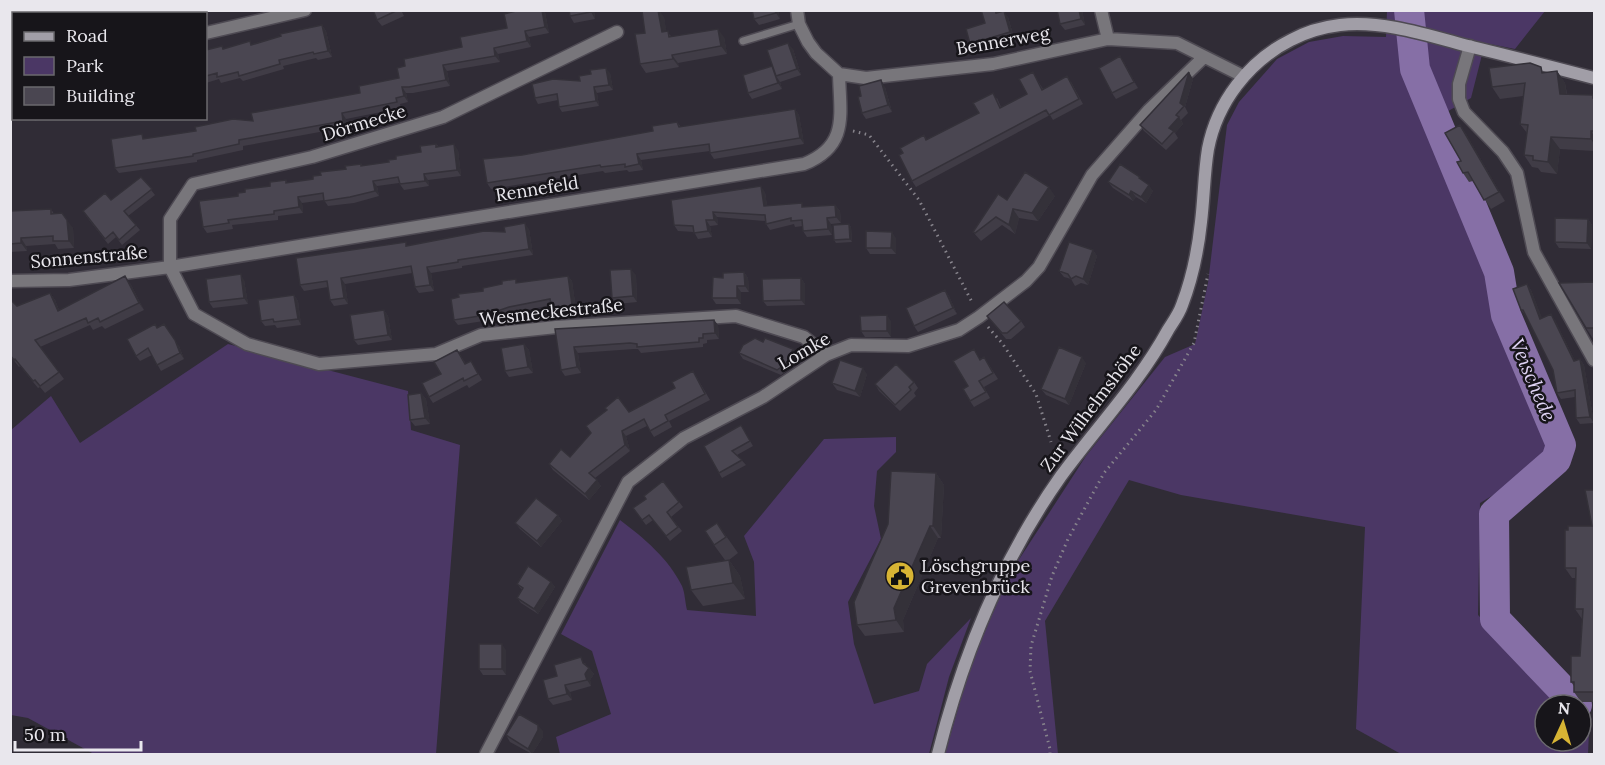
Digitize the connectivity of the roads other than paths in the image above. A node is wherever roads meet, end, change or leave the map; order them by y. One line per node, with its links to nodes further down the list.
1 (304, 10): 6 (street)
2 (797, 10): 4 (street)
3 (1101, 10): 7 (street)
4 (799, 24): 8 (lane); 11 (street)
5 (617, 32): 14 (street, Dörmecke)
6 (207, 33)
7 (1108, 39): 10 (street, Bennerweg); 11 (street, Bennerweg)
8 (743, 41)
9 (1470, 46): 12 (street, Zur Wilhelmshöhe); 13 (street, Zur Wilhelmshöhe); 17 (street)
10 (1204, 57): 12 (street, Bennerweg); 16 (street, Lomke)
11 (839, 74): 14 (street, Rennefeld)
12 (1243, 76): 19 (street, Zur Wilhelmshöhe)
13 (1594, 78)
14 (170, 267): 15 (street, Sonnenstraße); 16 (street, Wesmeckestraße)
15 (10, 281)
16 (825, 355): 18 (street, Lomke)
17 (1594, 360)
18 (486, 754)
19 (938, 754)

